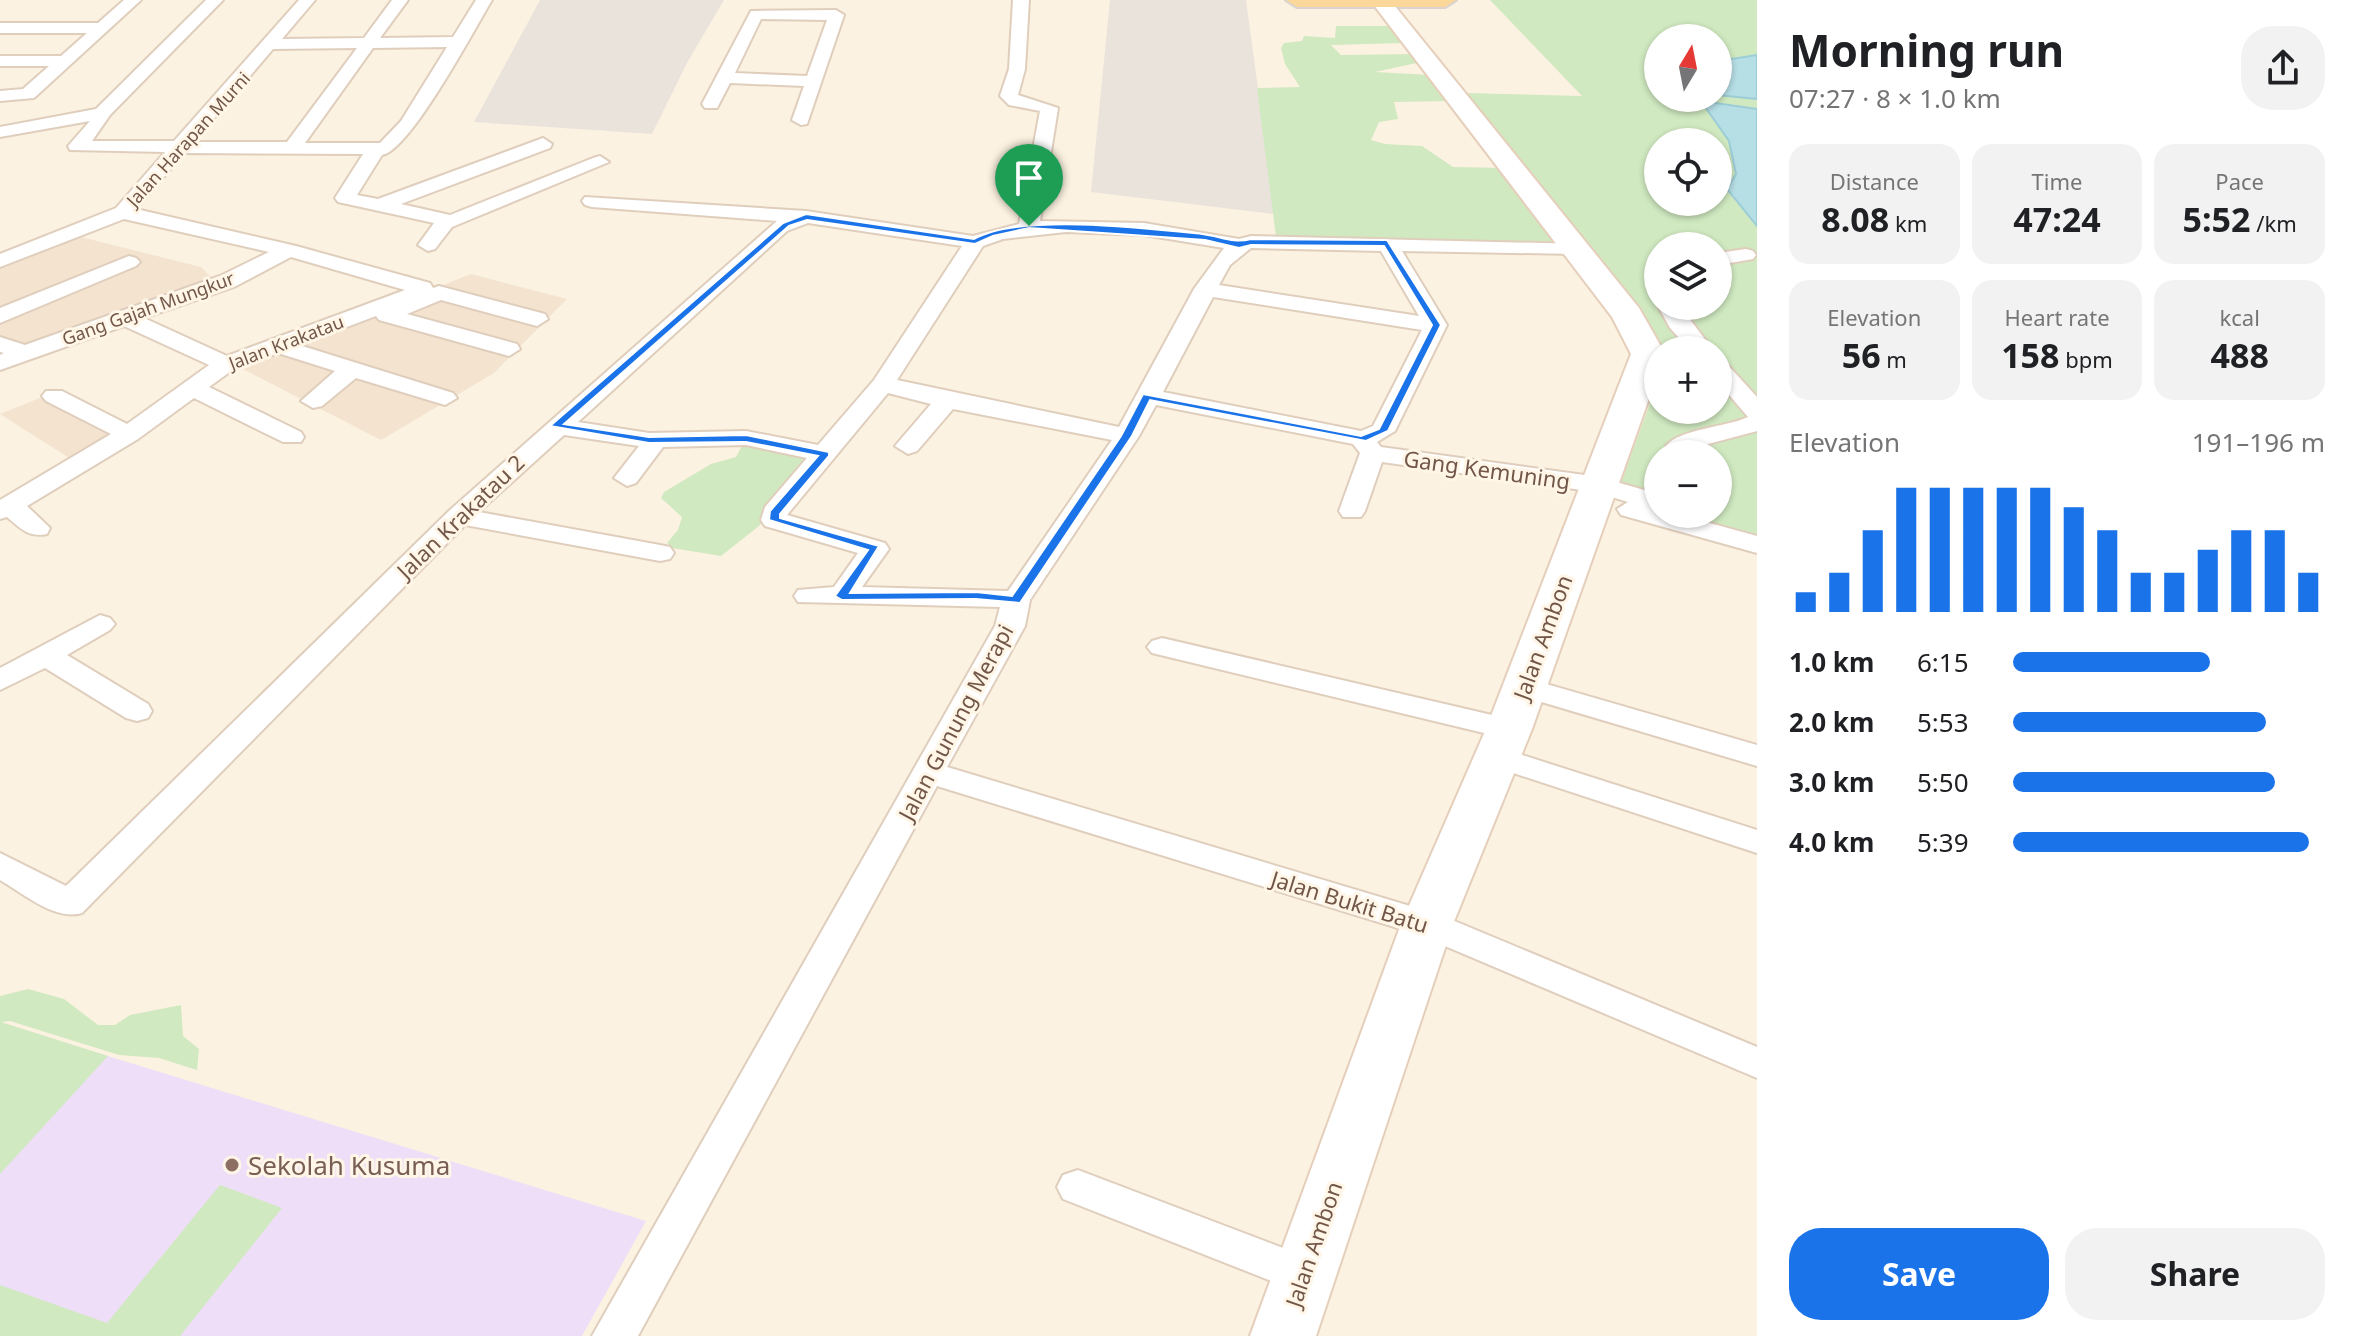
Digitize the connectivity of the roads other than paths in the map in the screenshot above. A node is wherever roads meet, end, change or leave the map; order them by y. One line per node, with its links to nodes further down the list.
1 (133, 0): 12 (street)
2 (215, 0): 22 (street)
3 (307, 0): 14 (street, Jalan Harapan Murni)
4 (400, 0): 15 (street)
5 (484, 0): 13 (street)
6 (1021, 0): 35 (street)
7 (1297, 0): 9 (main road)
8 (1445, 0): 9 (main road)
9 (1380, 2): 40 (street, Jalan Ambon)
10 (808, 6): 18 (street); 19 (street)
11 (0, 28): 12 (street)
12 (104, 28): 17 (street)
13 (460, 42): 15 (street); 28 (street)
14 (271, 44): 15 (street); 27 (street, Jalan Harapan Murni)
15 (370, 44): 26 (street)
16 (0, 61): 17 (street)
17 (65, 61): 20 (street)
18 (723, 78): 19 (street); 21 (street)
19 (814, 81): 23 (street)
20 (0, 96)
21 (711, 104)
22 (102, 113): 24 (street); 27 (street)
23 (801, 120)
24 (0, 132)
25 (543, 144): 31 (street)
26 (293, 147): 27 (street); 28 (street)
27 (180, 149): 32 (street, Jalan Harapan Murni)
28 (369, 149): 31 (street)
29 (600, 162): 34 (street)
30 (592, 201): 33 (street)
31 (378, 206): 34 (street)
32 (123, 212): 41 (street, Gang Gajah Mungkur); 44 (street, Jalan Harapan Murni)
33 (806, 217): 36 (street); 72 (street, Jalan Krakatau 2)
34 (446, 221): 38 (street)
35 (1029, 226): 36 (street); 39 (street)
36 (975, 242): 62 (street)
37 (1387, 243): 39 (street); 40 (street); 52 (street)
38 (428, 245)
39 (1239, 245): 46 (street, Jalan Gunung Merapi)
40 (1575, 248): 82 (street, Jalan Ambon)
41 (289, 250): 49 (street, Gang Gajah Mungkur); 55 (street, Jalan Krakatau)
42 (1746, 255): 43 (street)
43 (1732, 257)
44 (0, 261)
45 (129, 262): 48 (street)
46 (1205, 289): 52 (street); 66 (street, Jalan Gunung Merapi)
47 (387, 315): 50 (street); 56 (street); 58 (street)
48 (0, 316)
49 (123, 317): 57 (street, Gang Gajah Mungkur); 60 (street)
50 (537, 319)
51 (1676, 320): 53 (street)
52 (1436, 325): 79 (street)
53 (1690, 336)
54 (0, 344): 57 (street)
55 (277, 345): 58 (street); 60 (street, Jalan Krakatau)
56 (509, 349)
57 (25, 353): 59 (street, Gang Gajah Mungkur)
58 (310, 355): 61 (street)
59 (0, 363)
60 (226, 364): 64 (street, Jalan Krakatau)
61 (352, 369): 67 (street); 68 (street)
62 (883, 384): 69 (street); 80 (street)
63 (1732, 384): 70 (street)
64 (192, 388): 73 (street, Jalan Krakatau); 75 (street)
65 (54, 396): 73 (street)
66 (1146, 396): 74 (street, Jalan Gunung Merapi); 79 (street, Gang Kemuning)
67 (445, 398)
68 (313, 401)
69 (947, 401): 74 (street); 78 (street)
70 (1757, 412)
71 (1757, 422): 77 (street)
72 (556, 426): 76 (street); 86 (street, Jalan Krakatau 2)
73 (129, 434): 84 (street, Jalan Krakatau)
74 (1127, 436): 92 (street, Jalan Gunung Merapi)
75 (292, 437)
76 (656, 440): 80 (street); 81 (street)
77 (1694, 440)
78 (908, 446)
79 (1368, 446): 82 (street, Gang Kemuning); 85 (street)
80 (825, 454): 91 (street)
81 (627, 478)
82 (1596, 492): 83 (street); 88 (street); 97 (street, Jalan Ambon)
83 (1644, 500)
84 (5, 509): 87 (street)
85 (1352, 511)
86 (459, 516): 89 (street); 103 (street, Jalan Krakatau 2)
87 (37, 528)
88 (1757, 545)
89 (660, 553)
90 (808, 596): 91 (street)
91 (842, 596): 92 (street)
92 (1016, 600): 101 (street, Jalan Gunung Merapi)
93 (100, 624): 95 (street)
94 (1162, 647): 99 (street)
95 (45, 655): 96 (street); 98 (street)
96 (0, 681)
97 (1522, 686): 99 (street, Jalan Ambon); 100 (street)
98 (137, 711)
99 (1503, 743): 102 (street); 104 (street, Jalan Ambon)
100 (1757, 756)
101 (930, 773): 104 (street, Jalan Bukit Batu); 108 (street, Jalan Gunung Merapi)
102 (1757, 842)
103 (0, 865)
104 (1427, 924): 105 (street, Jalan Bukit Batu); 107 (street, Jalan Ambon)
105 (1757, 1063)
106 (1078, 1187): 107 (street)
107 (1302, 1274): 109 (street, Jalan Ambon)
108 (614, 1336)
109 (1283, 1336)

